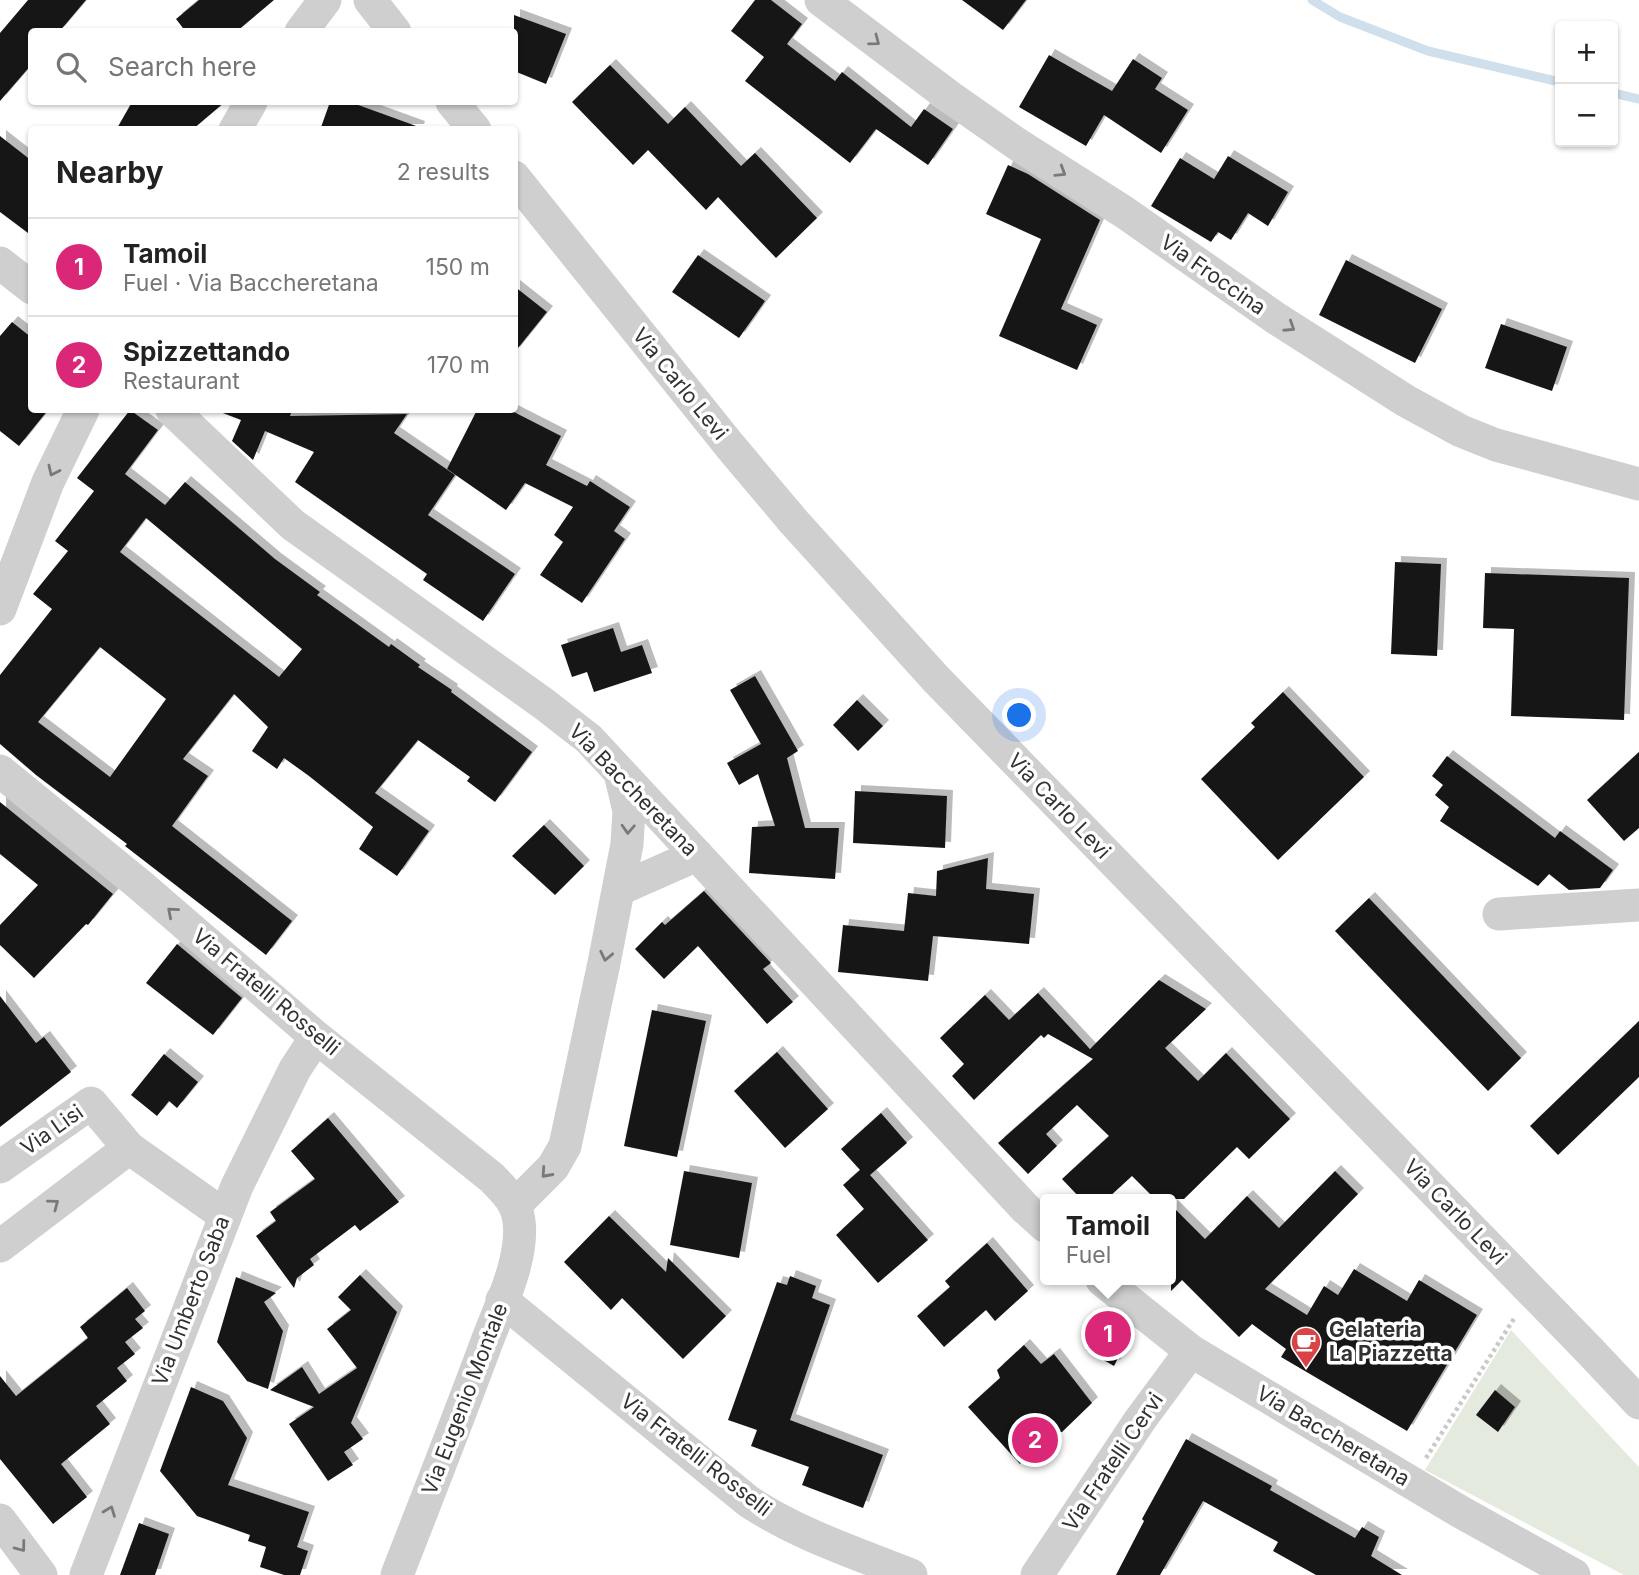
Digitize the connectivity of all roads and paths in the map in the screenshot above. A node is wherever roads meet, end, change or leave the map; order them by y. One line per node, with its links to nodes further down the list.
1 (325, 0): 4 (street)
2 (370, 0): 5 (street)
3 (821, 0): 15 (street, Via Froccina, one-way to 15)
4 (304, 28)
5 (392, 28)
6 (249, 105): 8 (street)
7 (454, 105): 9 (street)
8 (236, 126)
9 (472, 126)
10 (518, 182): 31 (street, Via Carlo Levi)
11 (0, 263): 12 (street)
12 (28, 285)
13 (82, 413): 16 (street, one-way to 16)
14 (175, 413): 17 (street, Via Baccheretana)
15 (1639, 484)
16 (2, 605)
17 (619, 770): 19 (street, Via Baccheretana); 20 (street, one-way to 20)
18 (0, 771): 23 (street, Via Fratelli Rosselli, one-way to 18)
19 (697, 855): 20 (street); 28 (street, Via Baccheretana)
20 (620, 889): 26 (street, one-way to 26)
21 (1639, 905): 22 (street)
22 (1499, 914)
23 (316, 1037): 26 (street, Via Fratelli Rosselli); 27 (street, Via Umberto Saba)
24 (129, 1148): 25 (street, Via Lisi); 27 (street, Via Lisi); 29 (street, one-way to 24)
25 (0, 1167)
26 (517, 1213): 32 (street, Via Eugenio Montale)
27 (225, 1215): 38 (street, Via Umberto Saba, one-way to 27)
28 (1040, 1222)
29 (0, 1246)
30 (1108, 1285): 33 (street, Via Baccheretana)
31 (1532, 1291): 34 (street, Via Carlo Levi); 35 (path)
32 (502, 1300): 39 (street, Via Eugenio Montale); 40 (street, Via Fratelli Rosselli)
33 (1191, 1351): 35 (street, Via Baccheretana); 41 (street, Via Fratelli Cervi)
34 (1634, 1387)
35 (1410, 1482): 42 (street, Via Baccheretana)
36 (0, 1520): 37 (street, one-way to 37)
37 (41, 1575)
38 (86, 1575)
39 (397, 1575)
40 (911, 1575)
41 (1037, 1575)
42 (1574, 1575)

